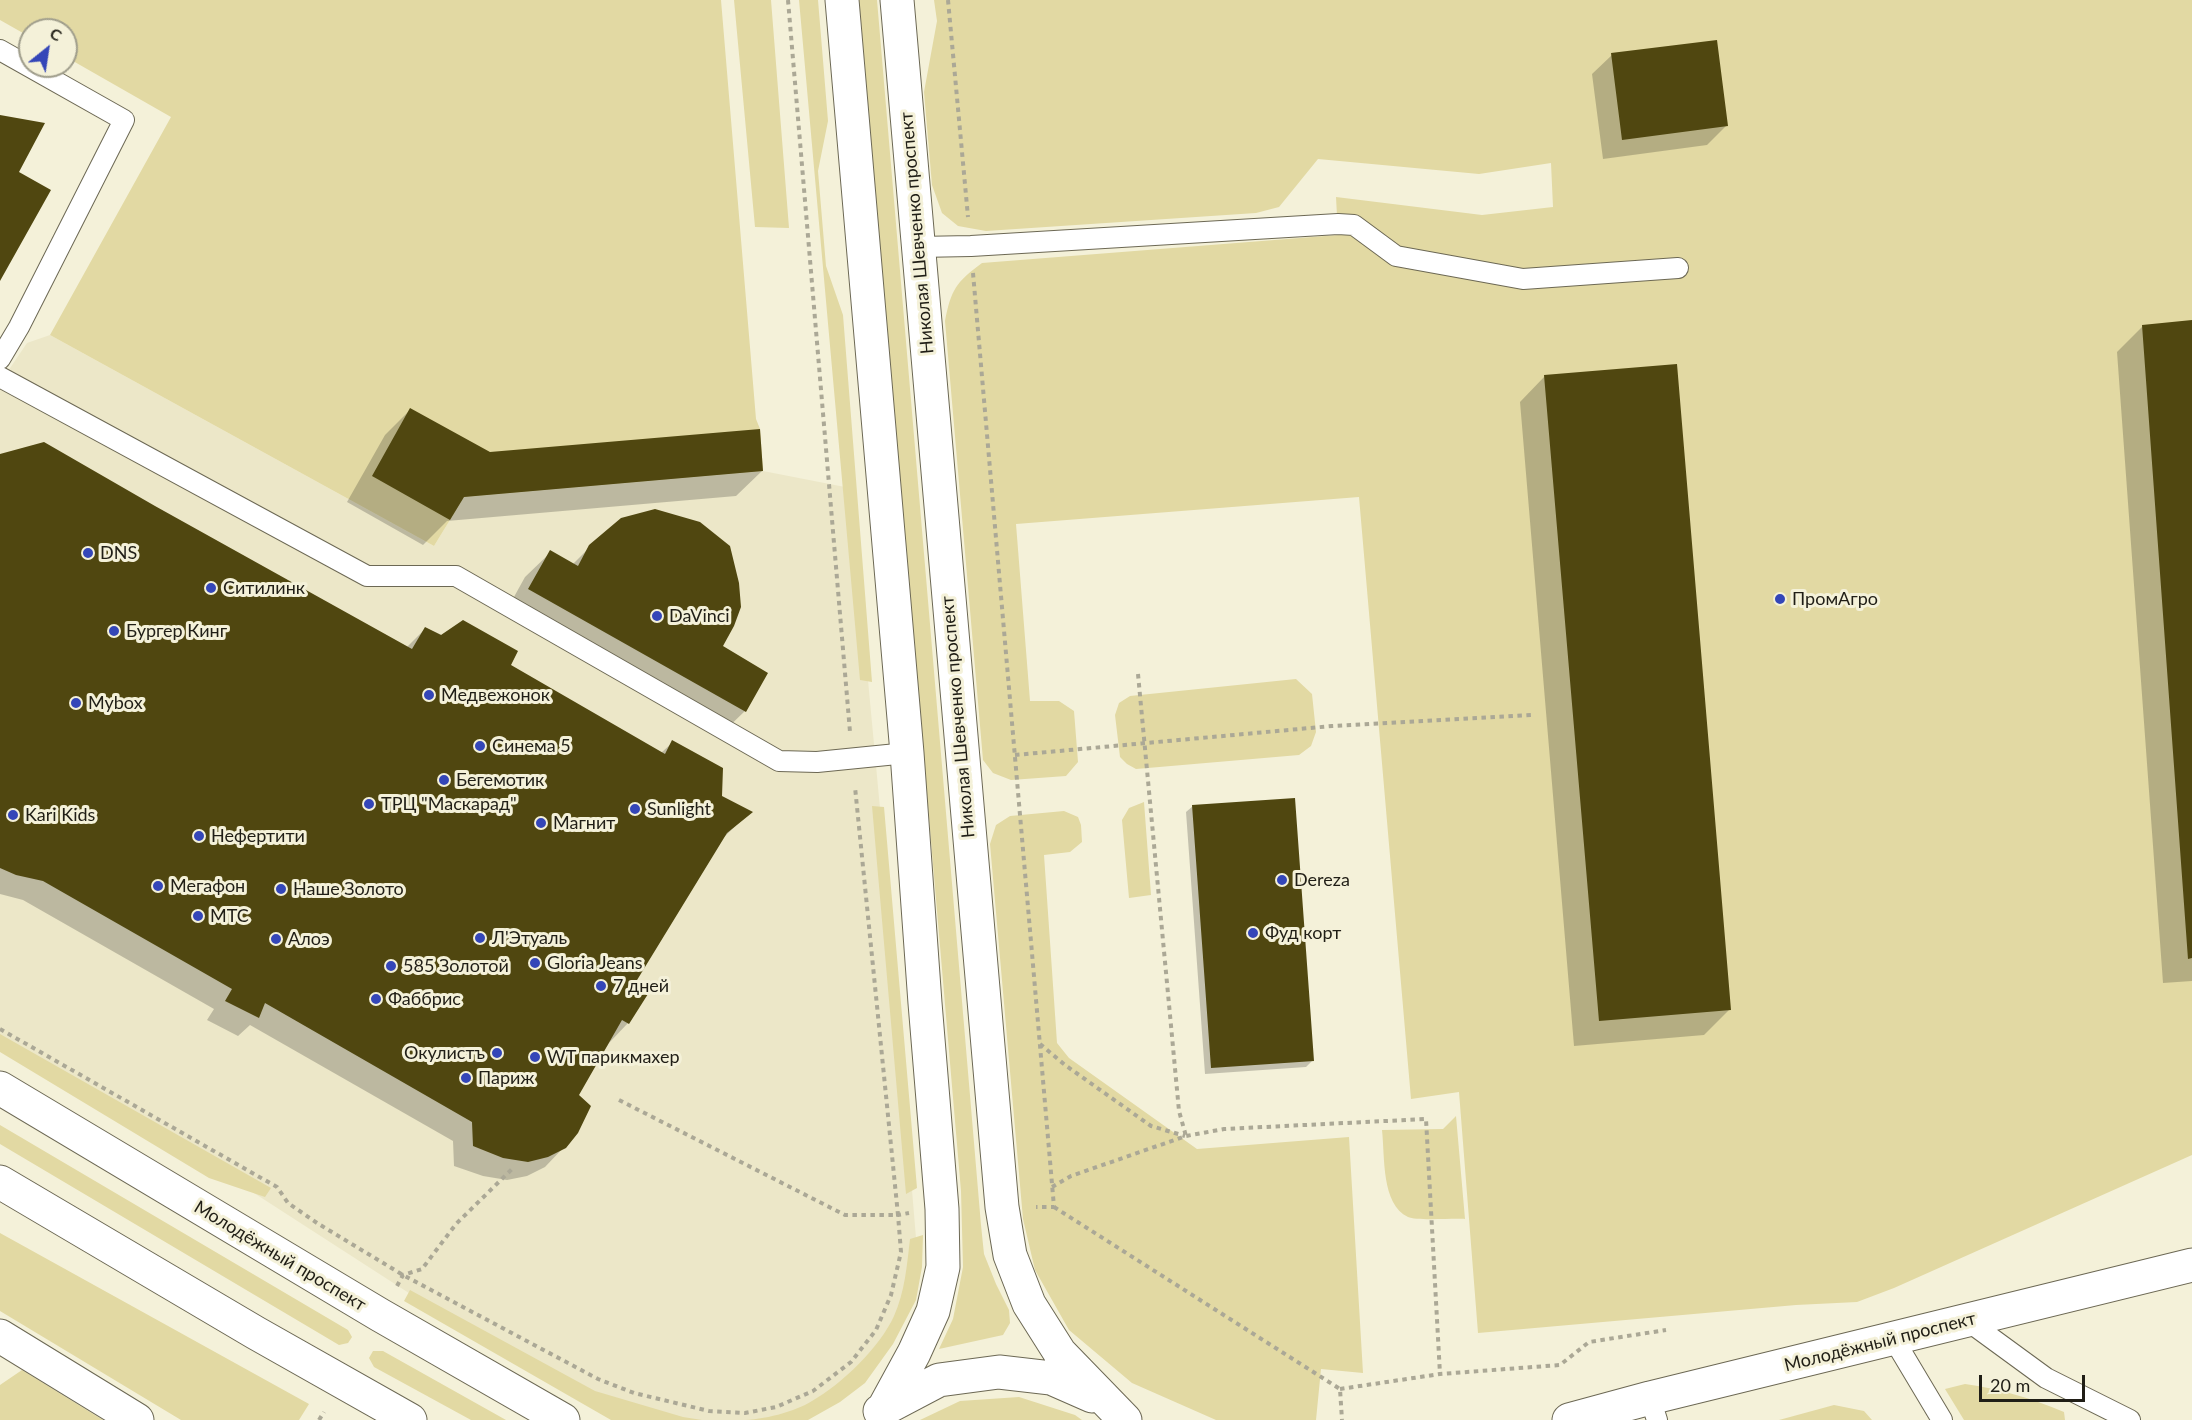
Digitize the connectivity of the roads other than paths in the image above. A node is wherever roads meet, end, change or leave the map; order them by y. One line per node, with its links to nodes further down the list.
1 (842, 0): 8 (main road)
2 (897, 0): 4 (main road, Николая Шевченко проспект)
3 (0, 50): 6 (lane)
4 (918, 247): 5 (lane); 16 (main road, Николая Шевченко проспект)
5 (1678, 268)
6 (0, 359)
7 (0, 377): 8 (lane)
8 (907, 753): 17 (main road)
9 (0, 1088): 20 (main road, Молодёжный проспект)
10 (0, 1182): 19 (main road)
11 (2192, 1265): 12 (main road, Молодёжный проспект)
12 (1968, 1321): 14 (main road, Молодёжный проспект); 24 (lane)
13 (0, 1336): 18 (main road)
14 (1893, 1338): 15 (main road, Молодёжный проспект); 23 (lane)
15 (1654, 1409): 22 (main road, Молодёжный проспект)
16 (1116, 1411): 17 (main road); 21 (main road)
17 (876, 1414)
18 (137, 1420)
19 (410, 1420)
20 (563, 1420)
21 (1145, 1420)
22 (1569, 1420)
23 (1942, 1420)
24 (2130, 1420)

